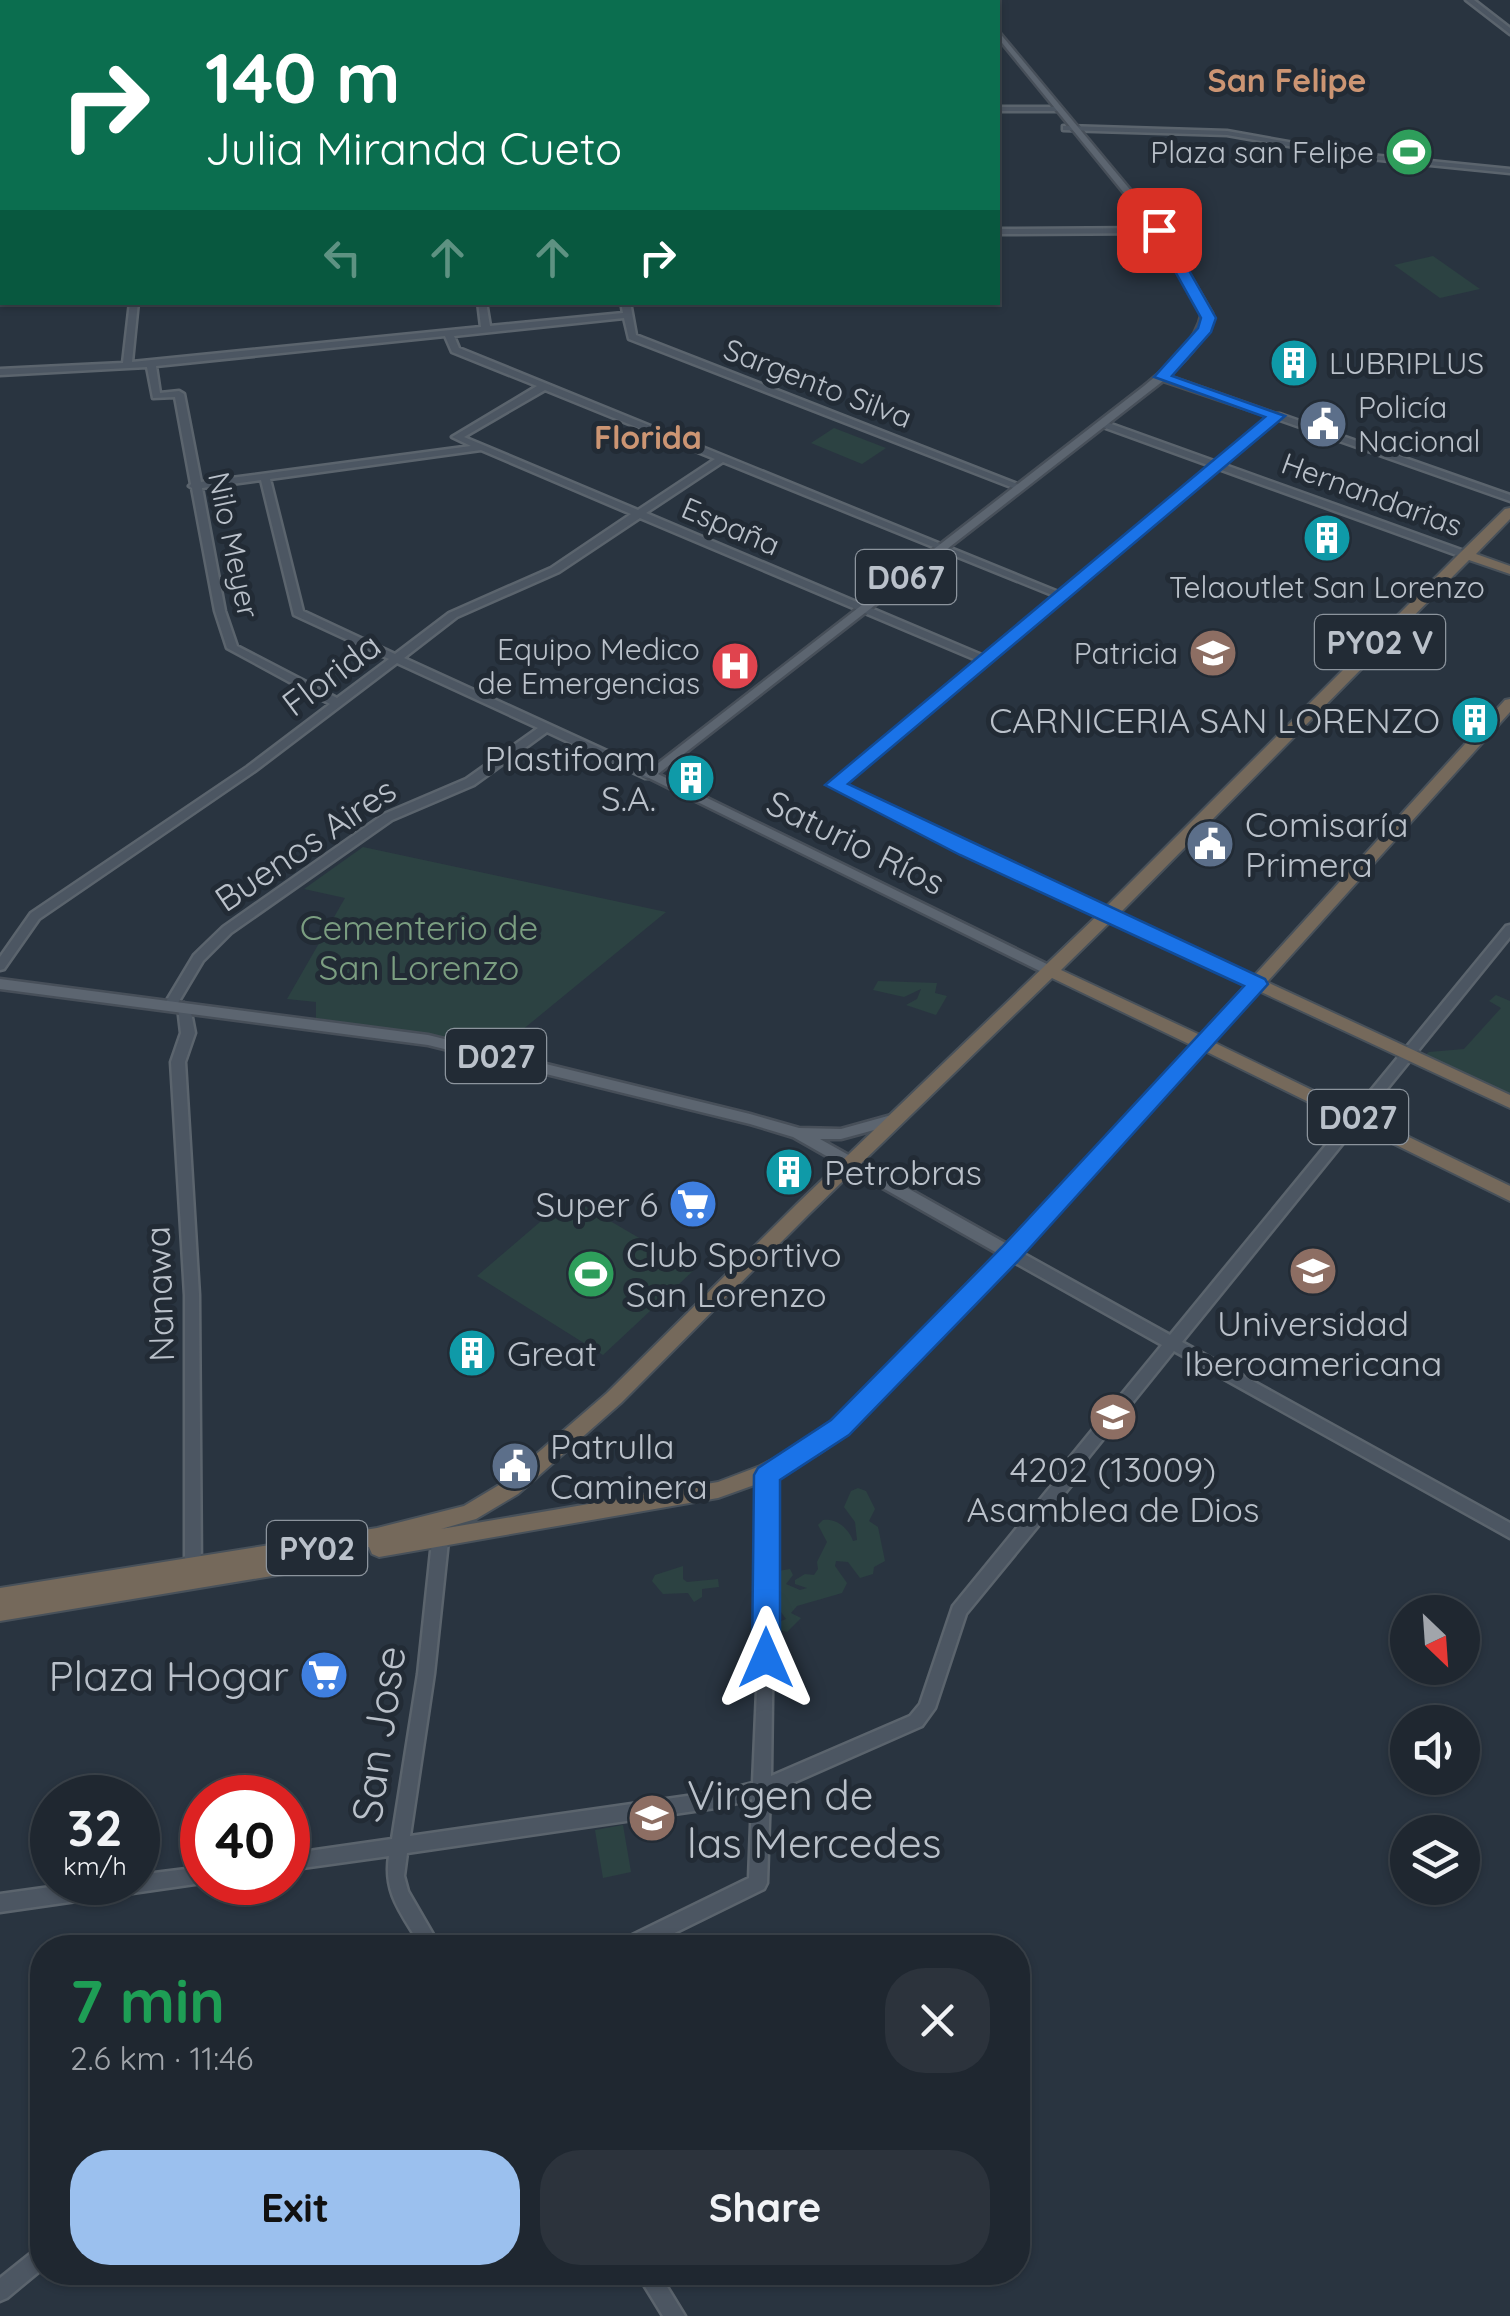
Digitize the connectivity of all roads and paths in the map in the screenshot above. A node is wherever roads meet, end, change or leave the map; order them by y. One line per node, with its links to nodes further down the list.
1 (1470, 0): 3 (street)
2 (1478, 0): 3 (street)
3 (1510, 29)
4 (1000, 36): 7 (main road, D067)
5 (1000, 44): 7 (main road, D067)
6 (1000, 109): 7 (street)
7 (1053, 109): 8 (main road, D067)
8 (1070, 128): 9 (street); 10 (main road, D067)
9 (1510, 171)
10 (1156, 230): 11 (street); 21 (main road, D067)
11 (1000, 232)
12 (134, 305): 19 (street)
13 (482, 305): 16 (street)
14 (626, 305): 15 (street, Sargento Silva)
15 (628, 315): 16 (street); 30 (street, Sargento Silva)
16 (486, 330): 17 (street)
17 (449, 334): 18 (street); 22 (street)
18 (152, 364): 19 (street); 29 (street, Nilo Meyer)
19 (127, 365): 20 (street)
20 (0, 372)
21 (1162, 377): 23 (main road); 24 (main road, D067)
22 (544, 386): 25 (street, España); 26 (street)
23 (1277, 416): 27 (main road); 31 (street)
24 (1104, 424): 27 (street, Hernandarias); 30 (main road, D067)
25 (480, 448): 28 (street); 34 (street, España)
26 (720, 459): 32 (street); 34 (street, Florida)
27 (1219, 466): 36 (street, Hernandarias); 38 (main road)
28 (266, 477): 29 (street); 40 (street, Saturio Ríos)
29 (194, 486): 42 (street, Nilo Meyer)
30 (1020, 487): 35 (main road, D067)
31 (1510, 498)
32 (828, 502): 35 (street)
33 (1510, 512): 36 (highway, PY02 V)
34 (638, 513): 39 (street, España); 40 (street, Florida)
35 (942, 549): 38 (street); 39 (main road, D067)
36 (1466, 555): 37 (highway, Hernandarias); 46 (highway, PY02 V)
37 (1510, 570)
38 (1061, 595): 41 (main road)
39 (864, 610): 41 (street, España); 45 (main road, D067)
40 (395, 660): 42 (street, Florida); 44 (street, Saturio Ríos)
41 (985, 660): 46 (main road)
42 (337, 703): 49 (street, Florida)
43 (1510, 703): 51 (highway, PY02)
44 (547, 727): 45 (street, Saturio Ríos); 53 (street, Buenos Aires)
45 (648, 775): 50 (main road, Saturio Ríos)
46 (1109, 914): 50 (highway, PY02 V); 51 (highway, D027)
47 (1510, 928): 55 (street)
48 (1510, 940): 55 (street)
49 (0, 966)
50 (1048, 970): 54 (highway, Saturio Ríos / D027); 58 (highway, PY02 V)
51 (1258, 984): 54 (highway, PY02); 55 (highway, D027)
52 (3, 987): 53 (main road, D027)
53 (177, 1006): 59 (main road, D027); 69 (street, Nanawa)
54 (1203, 1044): 57 (highway, Saturio Ríos / D027); 62 (highway, PY02)
55 (1412, 1054): 56 (highway, D027); 57 (street)
56 (1510, 1102)
57 (1359, 1118): 61 (highway, Saturio Ríos / D027); 63 (street)
58 (895, 1120): 59 (main road); 60 (highway, PY02 V)
59 (798, 1133): 60 (main road, D027)
60 (851, 1164): 62 (main road, D027); 65 (highway, PY02 V)
61 (1510, 1194)
62 (1010, 1253): 63 (street); 64 (highway, PY02)
63 (1179, 1346): 68 (street); 72 (street)
64 (767, 1475): 66 (highway, PY02); 72 (street)
65 (478, 1508): 66 (highway); 67 (highway, PY02)
66 (491, 1529): 67 (highway, PY02)
67 (441, 1530): 69 (highway, PY02); 73 (street, San Jose)
68 (1510, 1531)
69 (193, 1574): 70 (highway, PY02); 71 (highway, PY02)
70 (0, 1597)
71 (0, 1612)
72 (763, 1788): 73 (street); 78 (street)
73 (400, 1845): 74 (street); 77 (street, San Jose)
74 (310, 1859)
75 (180, 1878): 76 (street)
76 (0, 1903)
77 (424, 1935)
78 (651, 1935)
79 (30, 2266): 81 (street)
80 (655, 2285): 82 (street)
81 (0, 2292)
82 (675, 2316)

